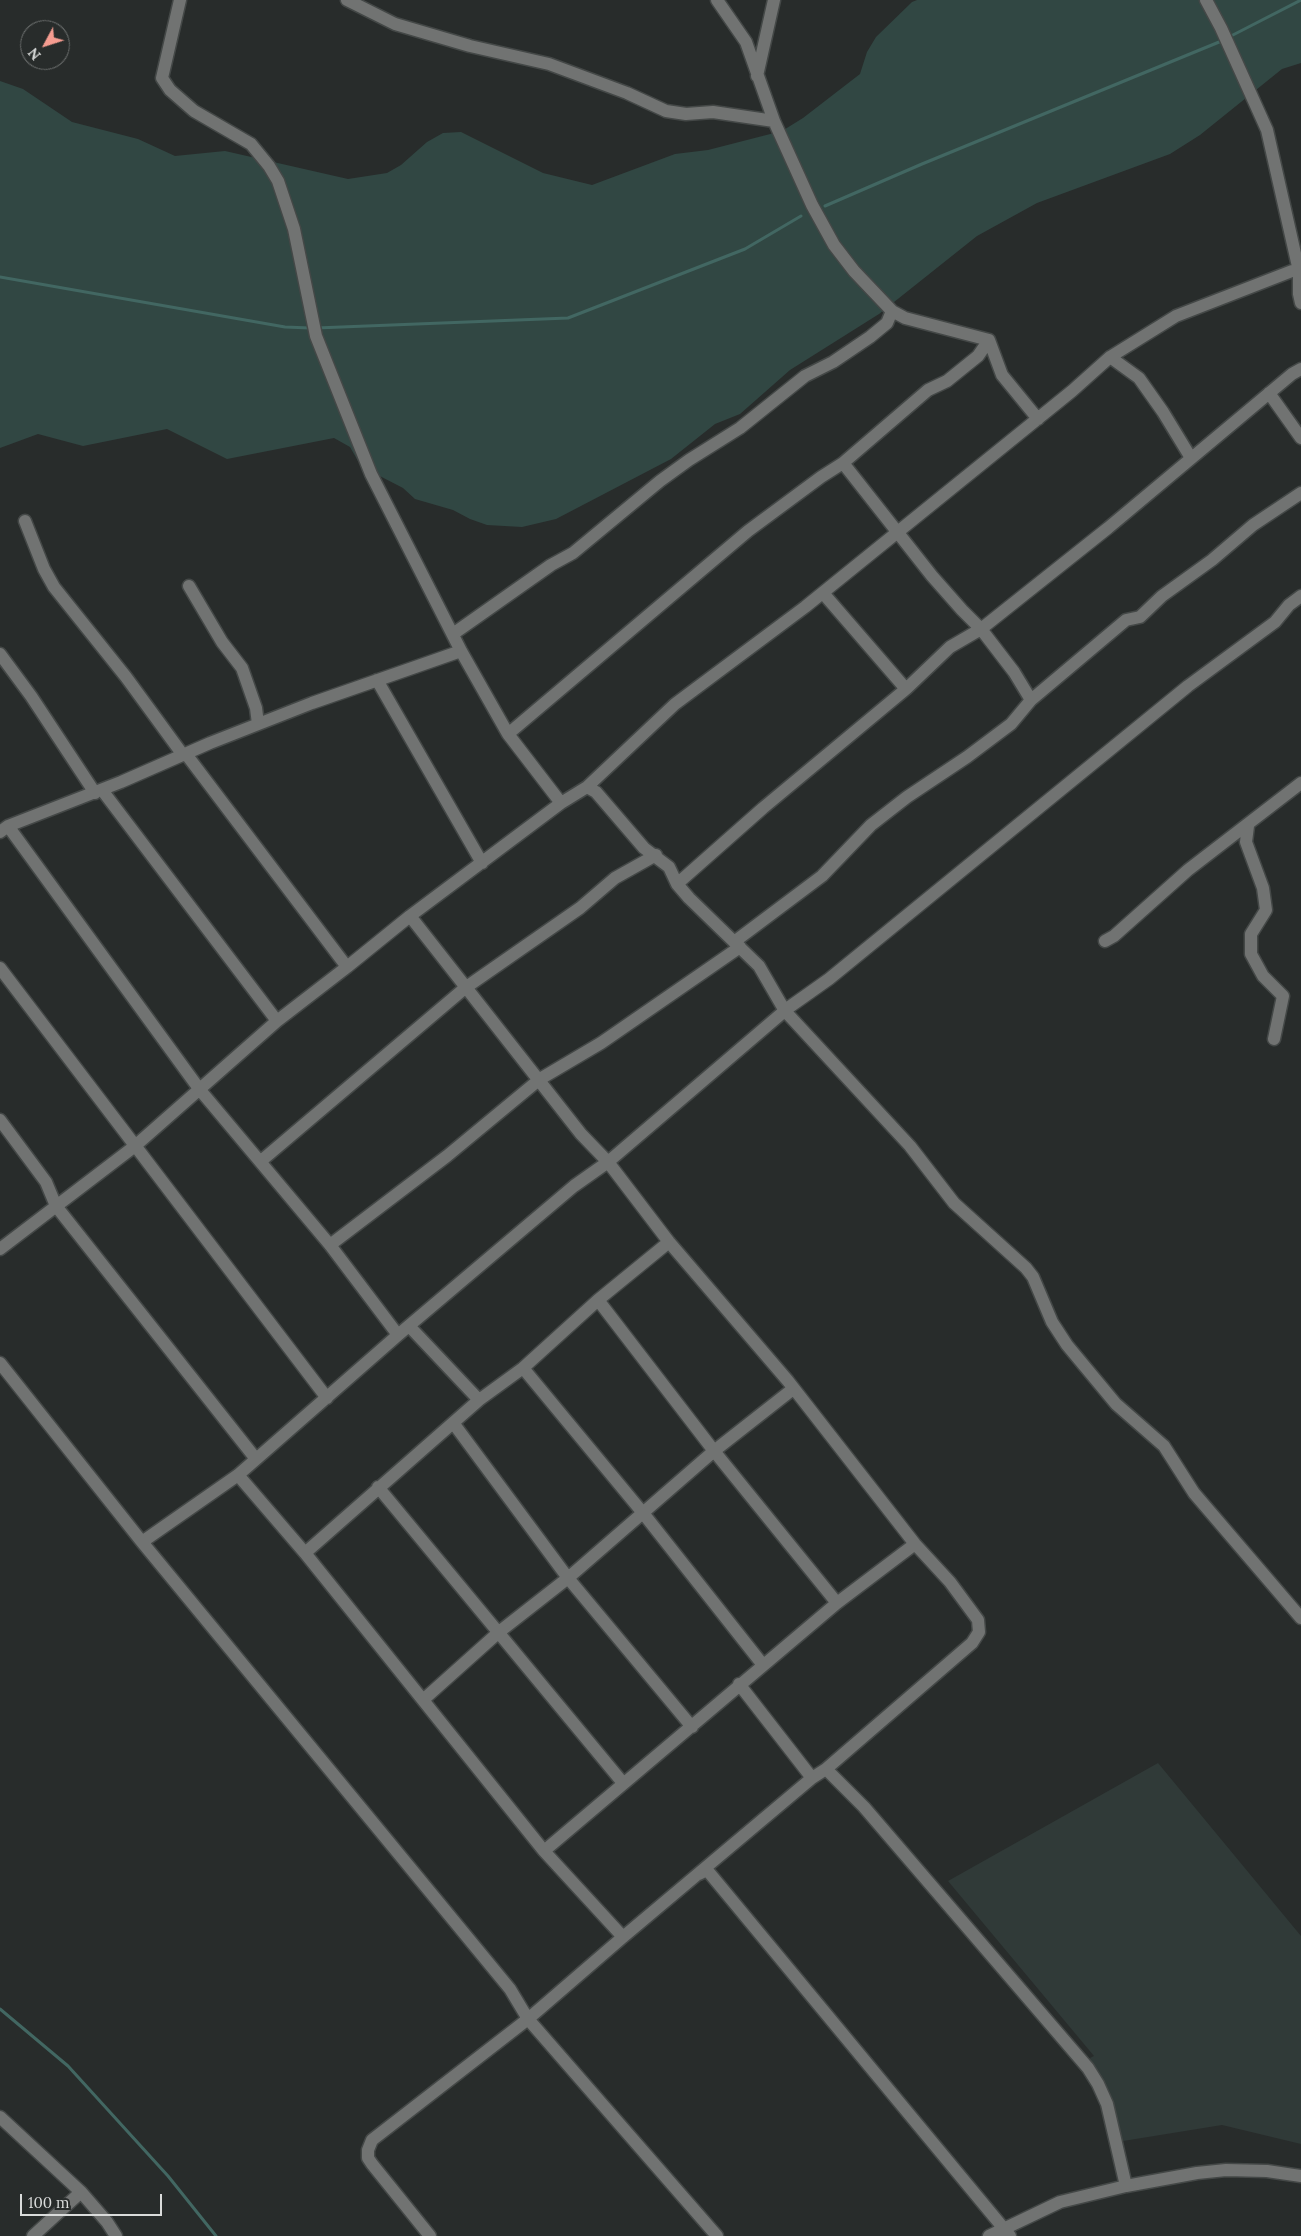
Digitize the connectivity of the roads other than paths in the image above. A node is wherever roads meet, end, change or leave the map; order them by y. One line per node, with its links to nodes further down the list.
1 (180, 0): 26 (street)
2 (347, 0): 7 (street)
3 (717, 0): 6 (street)
4 (774, 0): 6 (street)
5 (1206, 0): 8 (street)
6 (758, 76): 7 (street)
7 (774, 121): 10 (street)
8 (1299, 271): 9 (street); 12 (street)
9 (1301, 304)
10 (892, 312): 11 (street); 26 (street)
11 (989, 340): 15 (street); 18 (street)
12 (1110, 357): 15 (street); 17 (street)
13 (1301, 369): 14 (street)
14 (1270, 393): 16 (street); 17 (street)
15 (1038, 419): 21 (street)
16 (1301, 438)
17 (1191, 458): 25 (street)
18 (843, 462): 21 (street); 33 (street)
19 (1301, 493): 31 (street)
20 (25, 522): 34 (street)
21 (897, 532): 23 (street); 25 (street)
22 (189, 586): 32 (street)
23 (823, 592): 30 (street); 36 (street)
24 (1301, 596): 50 (street)
25 (981, 628): 30 (street); 31 (street)
26 (453, 634): 27 (street)
27 (461, 651): 29 (street); 33 (street)
28 (0, 654): 37 (street)
29 (377, 680): 32 (street); 42 (street)
30 (906, 690): 43 (street)
31 (1031, 700): 46 (street)
32 (258, 724): 34 (street)
33 (508, 734): 38 (street)
34 (185, 754): 37 (street); 47 (street)
35 (1301, 783): 39 (street)
36 (587, 787): 38 (street); 41 (street)
37 (99, 791): 40 (street); 51 (street)
38 (561, 803): 42 (street)
39 (1248, 826): 45 (street); 52 (street)
40 (4, 829): 54 (street)
41 (656, 855): 43 (street); 49 (street)
42 (482, 863): 44 (street)
43 (677, 884): 46 (street)
44 (410, 916): 47 (street); 49 (street)
45 (1106, 941)
46 (737, 944): 50 (street); 53 (street)
47 (347, 967): 51 (street)
48 (0, 968): 56 (street)
49 (465, 988): 53 (street); 57 (street)
50 (785, 1011): 58 (street); 82 (street)
51 (277, 1021): 54 (street)
52 (1274, 1040)
53 (540, 1079): 58 (street); 61 (street)
54 (200, 1090): 56 (street); 57 (street)
55 (0, 1120): 59 (street)
56 (134, 1146): 59 (street); 69 (street)
57 (261, 1161): 61 (street)
58 (608, 1162): 60 (street); 64 (street)
59 (56, 1206): 62 (street); 73 (street)
60 (669, 1242): 63 (street); 68 (street)
61 (330, 1245): 65 (street)
62 (0, 1248)
63 (598, 1300): 67 (street); 72 (street)
64 (410, 1327): 65 (street); 70 (street)
65 (398, 1335): 69 (street)
66 (0, 1363): 77 (street)
67 (523, 1368): 70 (street); 76 (street)
68 (793, 1389): 72 (street); 78 (street)
69 (327, 1398): 73 (street)
70 (479, 1400): 71 (street)
71 (454, 1424): 75 (street); 80 (street)
72 (714, 1452): 76 (street); 81 (street)
73 (256, 1459): 74 (street)
74 (238, 1475): 77 (street); 79 (street)
75 (378, 1487): 79 (street); 83 (street)
76 (643, 1513): 80 (street); 84 (street)
77 (142, 1542): 94 (street)
78 (915, 1544): 81 (street); 88 (street)
79 (305, 1553): 86 (street)
80 (568, 1578): 83 (street); 87 (street)
81 (837, 1603): 84 (street)
82 (1301, 1618)
83 (499, 1632): 86 (street); 90 (street)
84 (763, 1665): 85 (street)
85 (739, 1684): 87 (street); 89 (street)
86 (423, 1700): 91 (street)
87 (692, 1727): 90 (street)
88 (826, 1769): 89 (street); 97 (street)
89 (812, 1778): 92 (street)
90 (623, 1782): 91 (street)
91 (544, 1851): 93 (street)
92 (699, 1874): 93 (street); 99 (street)
93 (623, 1937): 94 (street)
94 (528, 2019): 102 (street); 103 (street)
95 (0, 2117): 98 (street)
96 (1301, 2176): 97 (street)
97 (1126, 2186): 99 (street)
98 (81, 2192): 100 (street); 101 (street)
99 (1007, 2232): 104 (street)
100 (33, 2236)
101 (116, 2236)
102 (430, 2236)
103 (717, 2236)
104 (989, 2236)

